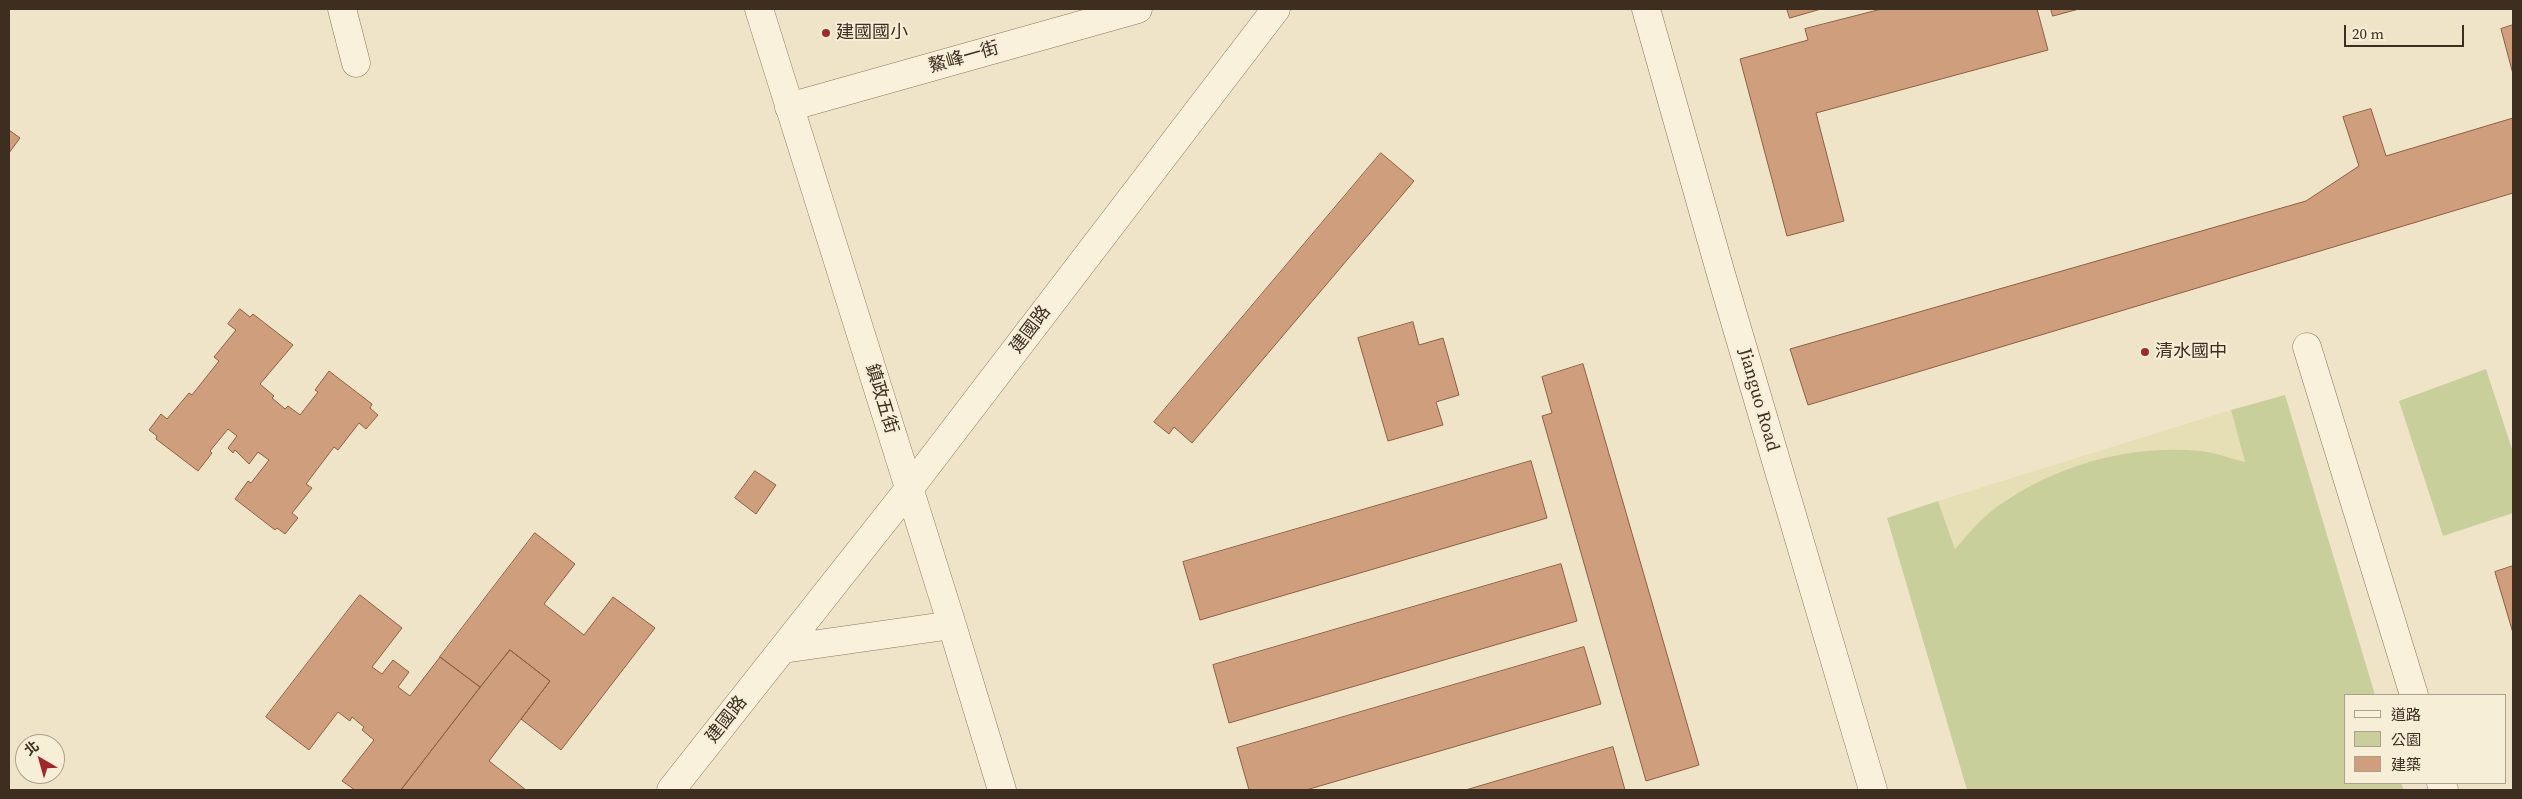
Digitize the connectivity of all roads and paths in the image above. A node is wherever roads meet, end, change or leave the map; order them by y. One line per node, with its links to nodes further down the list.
1 (342, 9): 6 (street)
2 (759, 9): 7 (street, 鎮政五街)
3 (1138, 9): 7 (street, 鰲峰一街)
4 (1276, 9): 9 (street, 建國路)
5 (1646, 9): 15 (street, Jianguo Road)
6 (356, 63)
7 (789, 107): 9 (street, 鎮政五街)
8 (2307, 347): 12 (street)
9 (909, 489): 10 (street, 鎮政五街); 11 (street, 建國路)
10 (952, 625): 11 (street); 14 (street, 鎮政五街)
11 (783, 649): 13 (street, 建國路)
12 (2414, 694)
13 (671, 790)
14 (1002, 790)
15 (1873, 790)

